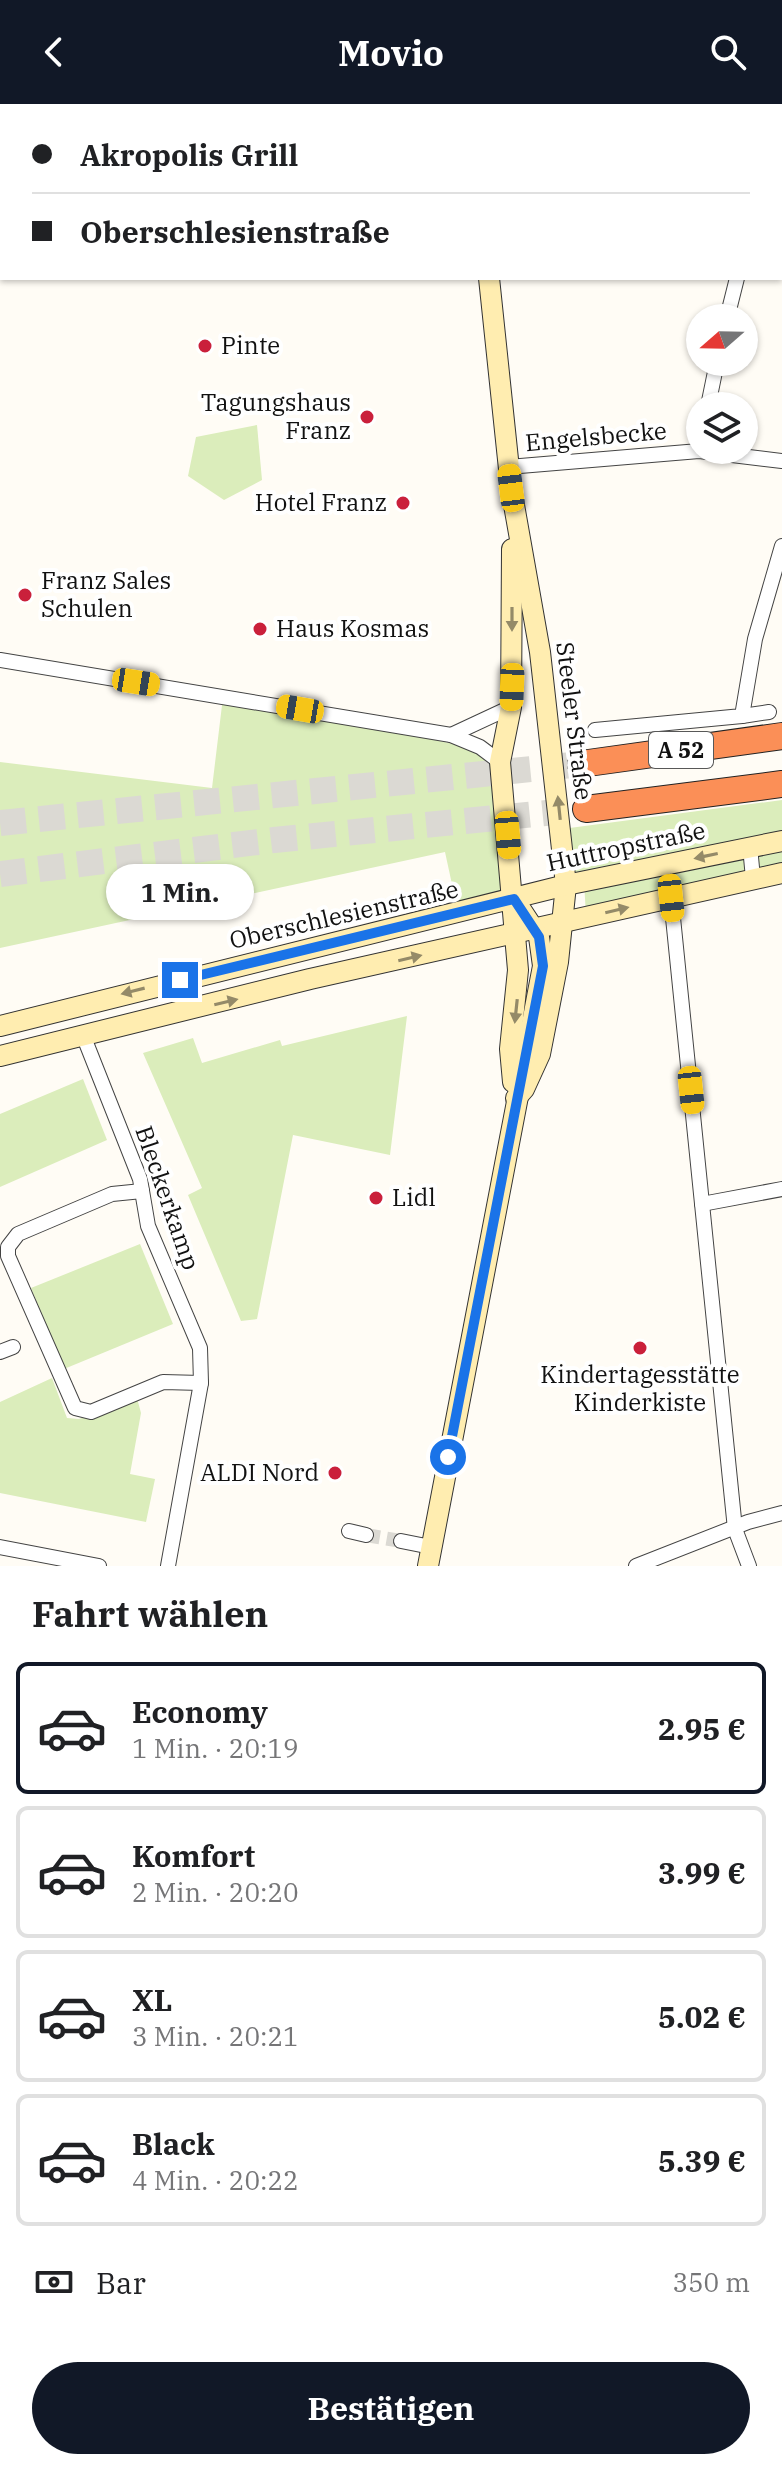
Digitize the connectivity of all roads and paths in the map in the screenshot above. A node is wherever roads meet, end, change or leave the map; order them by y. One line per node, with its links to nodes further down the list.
1 (489, 280): 7 (main road, Steeler Straße)
2 (736, 280): 3 (street)
3 (730, 304)
4 (686, 450): 7 (street, Engelsbecke)
5 (758, 457): 6 (street, Engelsbecke)
6 (782, 461)
7 (510, 478): 10 (main road, Steeler Straße, one-way to 10); 24 (main road, Steeler Straße, one-way to 7)
8 (782, 546): 12 (street)
9 (0, 660): 14 (street)
10 (511, 707): 14 (street); 16 (main road, Steeler Straße)
11 (769, 712): 12 (street)
12 (742, 716): 13 (street)
13 (595, 730)
14 (451, 735): 16 (street)
15 (782, 736): 17 (highway, A 52)
16 (500, 762): 26 (main road, Steeler Straße)
17 (581, 764)
18 (782, 784): 19 (highway, A 52)
19 (586, 809)
20 (782, 841): 21 (main road, Huttropstraße)
21 (750, 847): 23 (street); 24 (main road, Huttropstraße, one-way to 24)
22 (782, 873): 23 (main road)
23 (753, 878): 25 (main road)
24 (566, 885): 26 (main road, Huttropstraße); 27 (main road, Steeler Straße)
25 (671, 898): 27 (main road, one-way to 25); 35 (street)
26 (514, 899): 28 (main road, Steeler Straße); 29 (main road, Oberschlesienstraße, one-way to 29)
27 (564, 923): 28 (main road); 32 (main road, Steeler Straße)
28 (526, 931): 30 (main road, one-way to 28); 32 (main road, Steeler Straße)
29 (0, 1026)
30 (83, 1035): 31 (main road); 34 (street, Bleckerkamp)
31 (0, 1056)
32 (516, 1098): 43 (main road, Steeler Straße)
33 (782, 1189): 35 (street)
34 (142, 1191): 36 (street, Bleckerkamp); 36 (street)
35 (702, 1204): 38 (street)
36 (201, 1383): 45 (street, Bleckerkamp)
37 (782, 1513): 38 (street)
38 (735, 1529): 46 (street); 47 (street)
39 (349, 1531): 40 (street)
40 (366, 1535)
41 (401, 1541): 43 (street)
42 (0, 1547): 44 (street)
43 (430, 1556)
44 (99, 1566)
45 (168, 1566)
46 (636, 1566)
47 (749, 1566)

